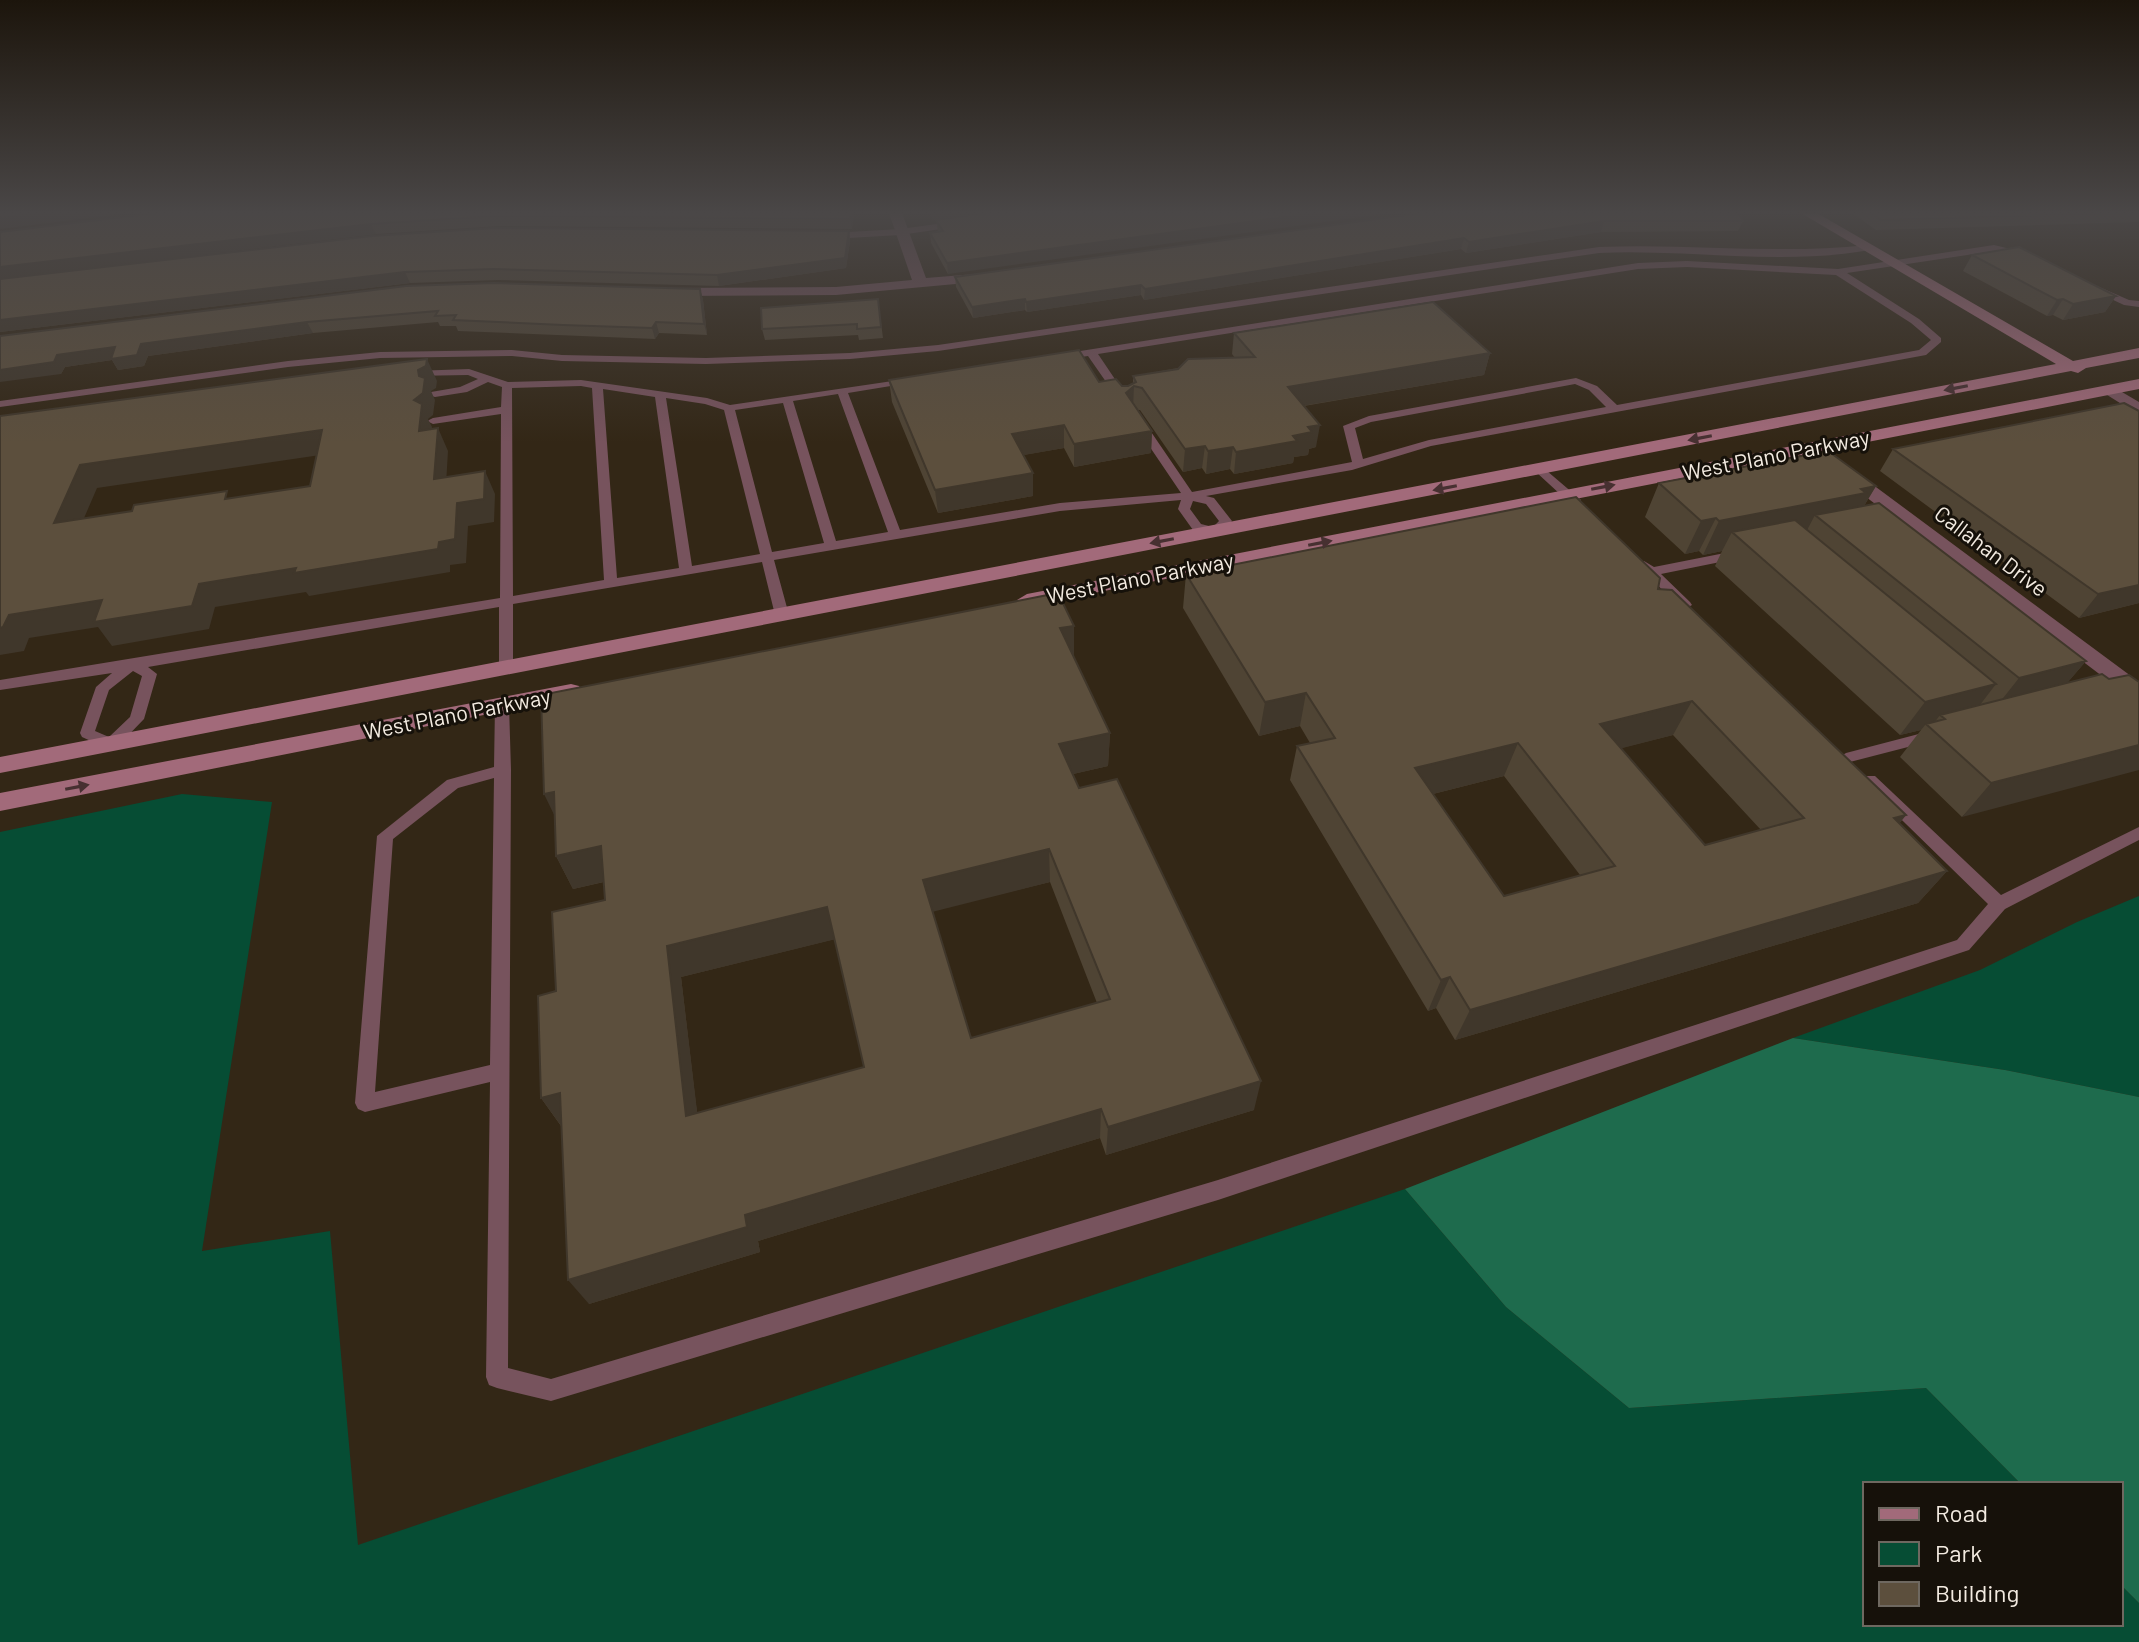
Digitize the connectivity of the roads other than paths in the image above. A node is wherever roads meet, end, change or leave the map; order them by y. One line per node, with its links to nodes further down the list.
1 (832, 290): 7 (street)
2 (1336, 290): 27 (lane)
3 (1488, 290): 9 (lane)
4 (1866, 290): 29 (lane)
5 (1935, 290): 12 (main road)
6 (2097, 290): 8 (lane)
7 (656, 292)
8 (2139, 304)
9 (1091, 352): 11 (lane); 25 (lane)
10 (2135, 354): 12 (main road); 16 (main road)
11 (1045, 359)
12 (2068, 372): 16 (main road); 26 (main road); 39 (main road, West Plano Parkway, one-way to 39)
13 (407, 374): 14 (lane)
14 (488, 378): 18 (lane); 21 (lane)
15 (920, 378): 20 (lane)
16 (2113, 382): 17 (main road, West Plano Parkway); 24 (street); 26 (main road, West Plano Parkway); 31 (street)
17 (2139, 382)
18 (507, 385): 19 (lane); 30 (lane)
19 (597, 385): 22 (lane); 54 (lane)
20 (842, 390): 23 (lane); 46 (lane)
21 (435, 394)
22 (660, 395): 28 (lane); 52 (lane)
23 (787, 399): 28 (lane); 47 (lane)
24 (2139, 401)
25 (1126, 403)
26 (2040, 403): 32 (main road); 37 (main road, West Plano Parkway)
27 (0, 404)
28 (729, 408): 50 (lane)
29 (1614, 409): 38 (lane); 38 (lane)
30 (507, 410): 35 (lane); 55 (lane)
31 (2139, 410)
32 (2089, 412)
33 (1134, 414): 41 (lane)
34 (2113, 415): 36 (main road)
35 (433, 421)
36 (2139, 422)
37 (1813, 449): 40 (main road, West Plano Parkway, one-way to 37); 43 (street, Callahan Drive)
38 (1358, 464): 41 (lane)
39 (1540, 469): 40 (lane); 45 (main road, West Plano Parkway, one-way to 45)
40 (1567, 494): 42 (lane); 51 (main road, West Plano Parkway, one-way to 40)
41 (1189, 496): 45 (lane); 45 (lane); 46 (lane)
42 (1587, 513)
43 (1908, 519): 44 (lane); 63 (street, Callahan Drive)
44 (1887, 525)
45 (1216, 531): 51 (main road); 58 (main road, West Plano Parkway, one-way to 58)
46 (895, 535): 47 (lane)
47 (831, 546): 50 (lane)
48 (1630, 552): 53 (lane)
49 (1752, 552): 53 (lane)
50 (768, 557): 52 (lane); 58 (lane)
51 (1243, 558): 56 (main road, West Plano Parkway)
52 (686, 571): 54 (lane)
53 (1651, 572): 57 (lane)
54 (611, 583): 55 (lane)
55 (506, 601): 59 (lane); 60 (lane)
56 (1009, 604)
57 (1688, 614)
58 (782, 615): 60 (main road, West Plano Parkway)
59 (132, 665): 61 (lane); 67 (lane); 67 (lane)
60 (515, 666): 67 (main road, West Plano Parkway); 68 (main road)
61 (0, 685)
62 (598, 686): 65 (main road, West Plano Parkway)
63 (2134, 689): 64 (lane)
64 (2102, 690)
65 (502, 705): 68 (main road, West Plano Parkway); 70 (lane)
66 (1945, 732): 73 (lane)
67 (111, 744): 69 (main road, West Plano Parkway)
68 (288, 747): 71 (main road, West Plano Parkway, one-way to 68)
69 (0, 765)
70 (503, 770): 74 (lane); 74 (lane)
71 (0, 802)
72 (2139, 833): 73 (lane)
73 (1999, 904): 74 (lane)
74 (500, 1071)

